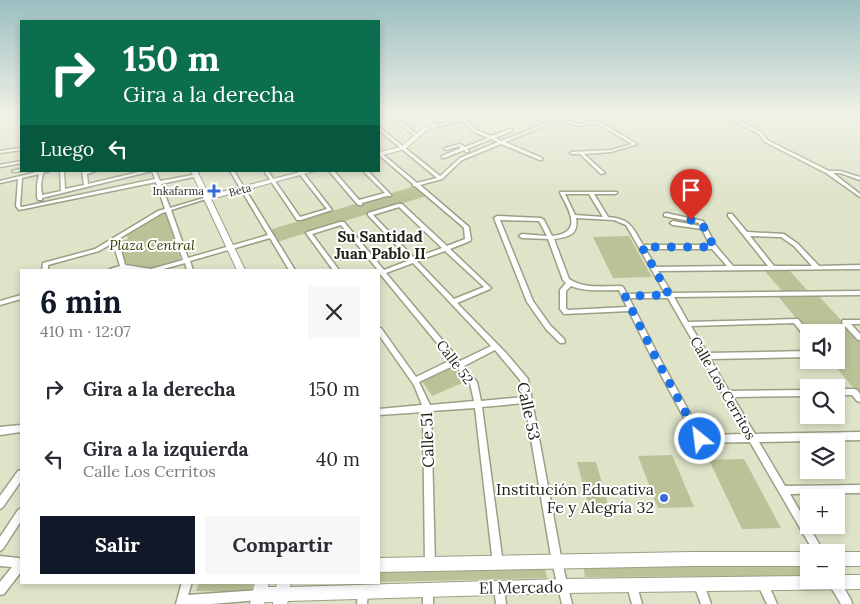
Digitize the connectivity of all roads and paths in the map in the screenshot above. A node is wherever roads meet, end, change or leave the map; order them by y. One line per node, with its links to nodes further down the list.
1 (400, 145): 10 (street)
2 (407, 145): 10 (street)
3 (458, 145): 12 (street)
4 (459, 145): 13 (street)
5 (474, 145): 13 (street)
6 (498, 145): 19 (street)
7 (508, 145): 21 (street)
8 (635, 145): 16 (street)
9 (773, 145): 35 (street)
10 (403, 148): 17 (street); 41 (street)
11 (20, 149): 14 (street)
12 (446, 149)
13 (465, 149): 19 (street); 20 (street)
14 (0, 152)
15 (572, 153): 16 (street)
16 (582, 153): 39 (street)
17 (380, 154)
18 (380, 155): 46 (street)
19 (473, 155): 41 (street)
20 (443, 157)
21 (541, 159)
22 (20, 162): 23 (street)
23 (0, 166)
24 (20, 170): 25 (street)
25 (14, 171)
26 (44, 172): 36 (street)
27 (62, 172): 50 (street)
28 (84, 172): 48 (street)
29 (146, 172): 48 (street)
30 (154, 172): 45 (street)
31 (233, 172): 49 (street)
32 (267, 172): 43 (street)
33 (332, 172): 34 (street)
34 (366, 172)
35 (828, 172): 42 (street); 53 (street)
36 (41, 173): 40 (street); 54 (street)
37 (195, 173): 45 (street); 55 (main road)
38 (300, 173): 43 (main road, Beta); 43 (street)
39 (603, 173)
40 (20, 178): 44 (street); 56 (street)
41 (440, 178): 46 (street)
42 (860, 179)
43 (273, 181): 49 (main road, Beta)
44 (0, 182)
45 (158, 182): 56 (street); 58 (street)
46 (415, 185): 73 (street)
47 (591, 185): 51 (street)
48 (86, 186): 50 (street)
49 (243, 189): 55 (main road, Beta); 66 (street)
50 (63, 191): 54 (street)
51 (593, 193): 52 (street); 60 (street); 62 (street)
52 (615, 193)
53 (859, 195)
54 (39, 197): 56 (street)
55 (207, 198): 58 (street, Beta); 72 (main road)
56 (43, 205)
57 (400, 205): 73 (street); 74 (street, Calle 53)
58 (168, 209): 69 (street); 75 (street)
59 (730, 215): 65 (street)
60 (573, 216): 62 (street); 68 (street)
61 (666, 216): 64 (street)
62 (606, 218): 70 (street, Calle Los Cerritos)
63 (673, 223): 64 (street)
64 (704, 228): 71 (street)
65 (745, 234): 77 (street); 78 (street)
66 (272, 236): 72 (street); 87 (street)
67 (522, 236): 68 (street)
68 (551, 238): 92 (street); 106 (street)
69 (112, 241): 76 (street); 81 (street)
70 (642, 247): 71 (street); 90 (street, Calle Los Cerritos)
71 (714, 247): 80 (street)
72 (230, 249): 75 (street); 86 (main road)
73 (447, 249): 74 (street); 93 (street)
74 (414, 261): 91 (street); 98 (street, Calle 53)
75 (187, 262): 84 (street); 85 (street)
76 (123, 267): 82 (street); 83 (street)
77 (772, 267): 78 (street); 80 (street)
78 (817, 267): 79 (street)
79 (860, 267)
80 (731, 268): 90 (street)
81 (45, 269)
82 (116, 269)
83 (141, 269)
84 (162, 269)
85 (190, 269)
86 (240, 269)
87 (291, 269)
88 (335, 269): 89 (street, Calle 52)
89 (378, 269)
90 (654, 269): 95 (street, Calle Los Cerritos)
91 (381, 273): 110 (street, Calle 52)
92 (570, 283): 96 (street); 100 (street)
93 (488, 288): 98 (street)
94 (860, 293): 95 (street)
95 (669, 295): 96 (street); 102 (street, Calle Los Cerritos)
96 (625, 296): 100 (street)
97 (20, 297): 99 (street)
98 (453, 302): 107 (street, Calle 53)
99 (0, 303)
100 (632, 309): 123 (street)
101 (860, 322): 105 (street)
102 (686, 324): 103 (street); 109 (street, Calle Los Cerritos)
103 (800, 326)
104 (380, 331): 111 (street, Calle 51)
105 (860, 338)
106 (562, 341)
107 (496, 347): 110 (street); 116 (street, Calle 53)
108 (800, 354): 109 (street)
109 (705, 356): 114 (street, Calle Los Cerritos)
110 (458, 363): 111 (street); 117 (street, Calle 52)
111 (414, 381): 118 (street, Calle 51)
112 (845, 392): 115 (street)
113 (800, 393): 114 (street)
114 (727, 394): 123 (street, Calle Los Cerritos)
115 (860, 399)
116 (528, 400): 117 (street); 135 (street, Calle 53)
117 (478, 402): 118 (street); 139 (street, Calle 52)
118 (427, 407): 119 (street); 138 (street, Calle 51)
119 (380, 412)
120 (20, 430): 121 (street)
121 (0, 431)
122 (860, 436): 123 (street)
123 (752, 438): 126 (street, Calle Los Cerritos)
124 (20, 475): 127 (street)
125 (860, 489): 126 (street)
126 (782, 490): 129 (street, Calle Los Cerritos)
127 (0, 504)
128 (20, 514): 130 (street)
129 (814, 544)
130 (0, 546)
131 (800, 559): 135 (main road, El Mercado)
132 (845, 559): 133 (main road)
133 (860, 559)
134 (0, 561): 136 (street)
135 (557, 562): 139 (main road, El Mercado); 146 (street, Calle 53)
136 (20, 563): 150 (street)
137 (380, 564): 138 (main road, El Mercado)
138 (430, 564): 139 (main road, El Mercado)
139 (498, 564)
140 (800, 581): 142 (main road, El Mercado)
141 (845, 581): 143 (main road, El Mercado)
142 (762, 582): 145 (main road, El Mercado); 160 (street)
143 (860, 582)
144 (186, 584): 155 (street)
145 (699, 584): 147 (main road, El Mercado); 159 (street)
146 (564, 586): 147 (main road, El Mercado); 148 (main road, El Mercado); 157 (street, Calle 53)
147 (632, 586): 158 (street)
148 (499, 587): 153 (main road, El Mercado); 156 (street)
149 (839, 589): 161 (street)
150 (0, 590)
151 (259, 594): 152 (main road, El Mercado); 155 (street, El Mercado)
152 (282, 594): 154 (main road, El Mercado)
153 (428, 597): 154 (main road, El Mercado)
154 (363, 598)
155 (181, 602)
156 (501, 604)
157 (567, 604)
158 (637, 604)
159 (706, 604)
160 (772, 604)
161 (847, 604)

